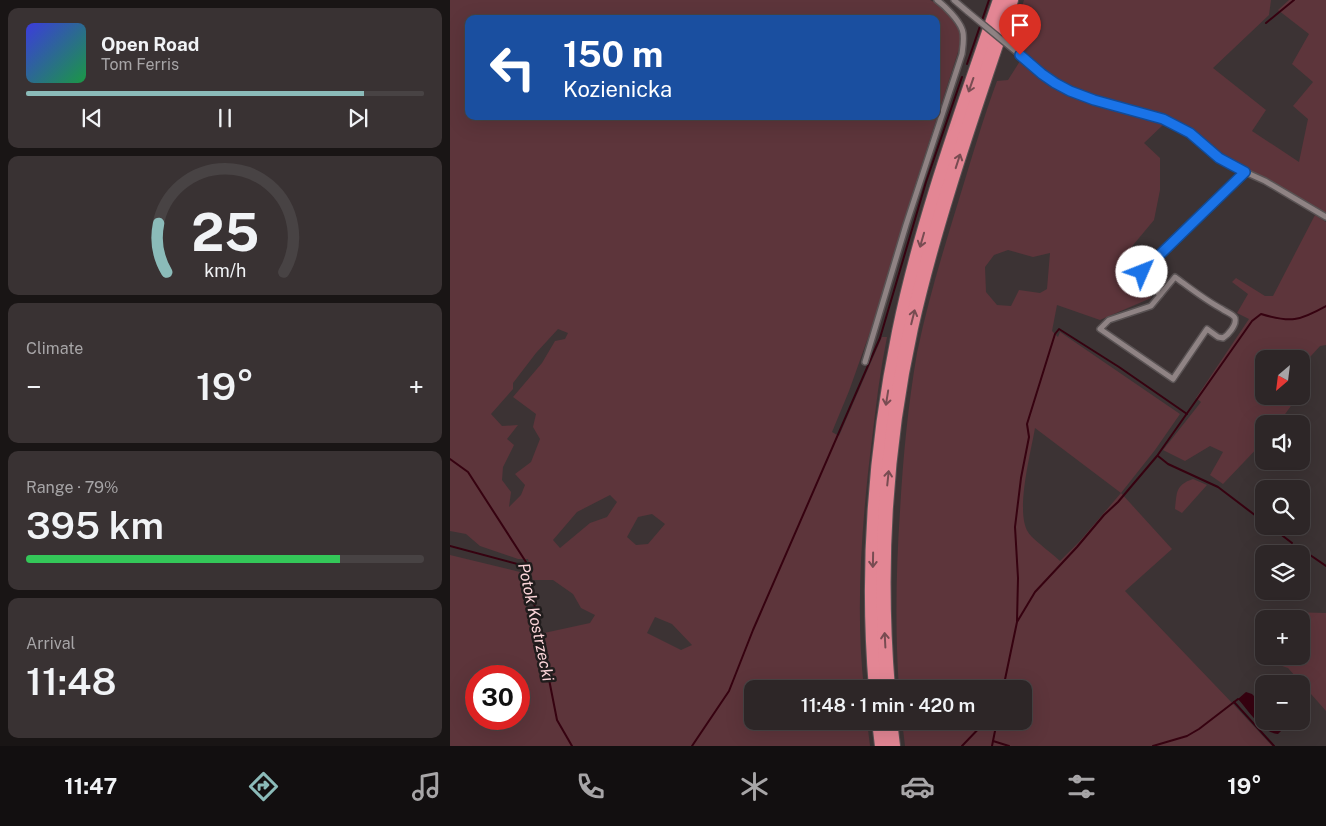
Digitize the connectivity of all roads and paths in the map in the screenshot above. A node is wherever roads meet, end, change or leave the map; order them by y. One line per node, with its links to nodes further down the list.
1 (937, 0): 8 (street)
2 (954, 0): 5 (street, bridge)
3 (1000, 0): 9 (highway, one-way to 9)
4 (1011, 0): 10 (highway, one-way to 4)
5 (1245, 172): 6 (street); 7 (street)
6 (1326, 217)
7 (1160, 295): 7 (street)
8 (865, 362)
9 (876, 680)
10 (887, 680)
11 (880, 730): 13 (highway)
12 (891, 730): 14 (highway)
13 (882, 746)
14 (893, 746)

